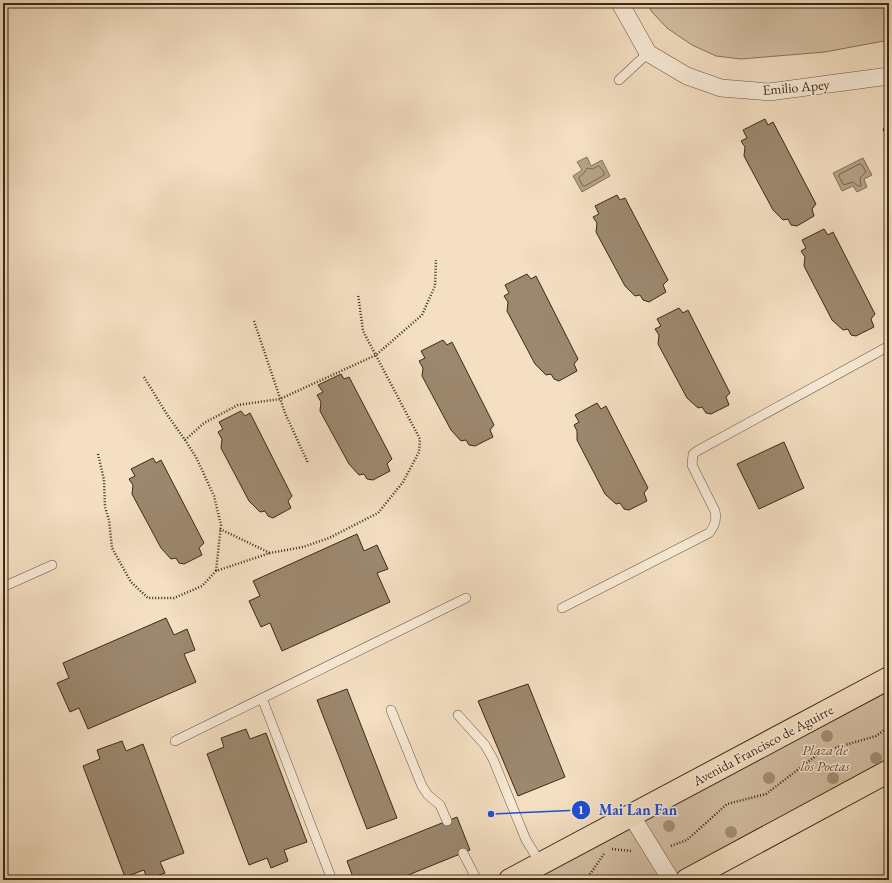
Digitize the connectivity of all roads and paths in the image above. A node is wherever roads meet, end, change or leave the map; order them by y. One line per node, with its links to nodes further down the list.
1 (620, 3): 2 (street, Emilio Apey)
2 (648, 53): 3 (street, Emilio Apey); 4 (lane)
3 (889, 76)
4 (620, 80)
5 (436, 260): 9 (path)
6 (358, 294): 9 (path)
7 (254, 321): 11 (path)
8 (889, 346): 21 (lane)
9 (376, 355): 11 (path); 16 (path)
10 (144, 377): 12 (path)
11 (280, 399): 12 (path); 14 (path)
12 (186, 440): 15 (path)
13 (98, 454): 18 (path)
14 (308, 463)
15 (220, 529): 16 (path); 18 (path)
16 (270, 552): 18 (path)
17 (52, 565): 19 (lane)
18 (216, 571)
19 (3, 587)
20 (466, 598): 23 (lane)
21 (562, 608)
22 (889, 678): 29 (main road, Avenida Francisco de Aguirre)
23 (262, 698): 27 (lane); 34 (lane)
24 (391, 710): 30 (lane)
25 (458, 715): 33 (lane)
26 (889, 727): 31 (path)
27 (175, 741)
28 (889, 771): 39 (main road)
29 (631, 815): 31 (street); 33 (main road, Avenida Francisco de Aguirre)
30 (447, 821)
31 (654, 852): 37 (path); 38 (street)
32 (463, 853): 35 (lane)
33 (541, 864): 36 (main road, Avenida Francisco de Aguirre)
34 (332, 880)
35 (477, 880)
36 (510, 880)
37 (583, 880)
38 (671, 880)
39 (687, 880)

